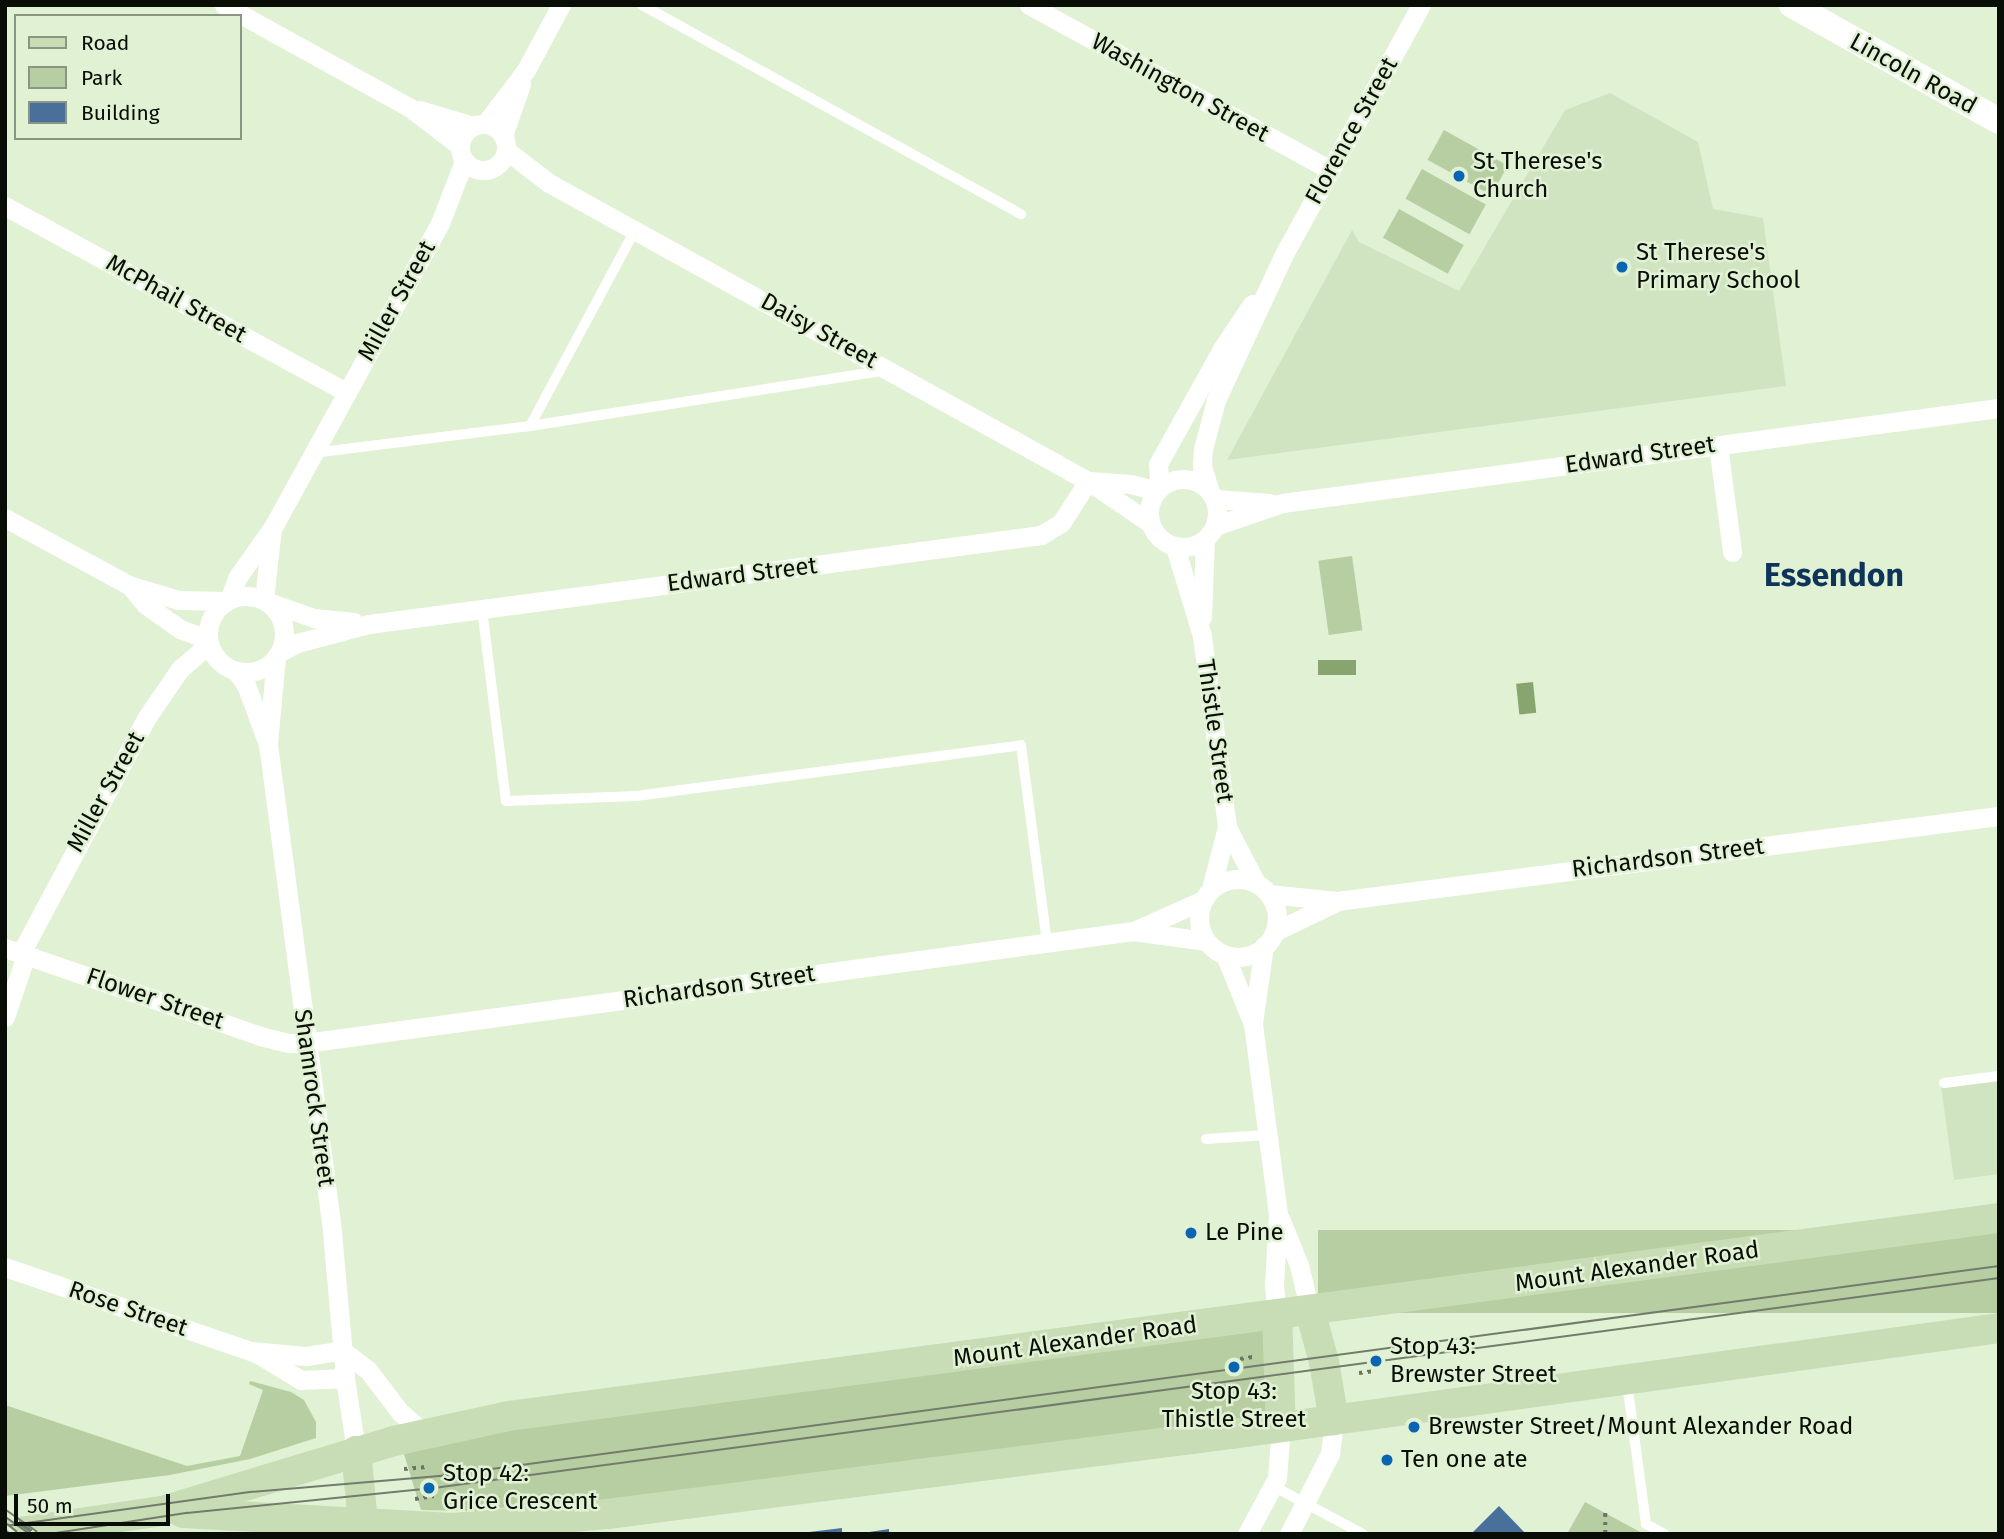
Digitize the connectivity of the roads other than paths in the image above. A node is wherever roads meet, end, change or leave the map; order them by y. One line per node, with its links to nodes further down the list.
1 (224, 5): 7 (street)
2 (561, 5): 9 (street, Miller Street)
3 (642, 5): 17 (lane)
4 (1029, 5): 15 (street, Washington Street)
5 (1791, 5): 11 (main road, Lincoln Road)
6 (1417, 7): 15 (street, Florence Street)
7 (240, 14)
8 (242, 15): 10 (street)
9 (526, 70): 12 (street, Miller Street); 14 (street, Miller Street)
10 (409, 107): 12 (street); 13 (street)
11 (1999, 121)
12 (479, 125): 13 (street, Miller Street); 14 (street)
13 (462, 153): 14 (street); 18 (street, Miller Street)
14 (497, 156): 18 (street, Miller Street); 19 (street, Daisy Street)
15 (1330, 170): 20 (street, Florence Street)
16 (5, 206): 22 (street, McPhail Street)
17 (1021, 214)
18 (440, 223): 22 (street, Miller Street)
19 (635, 230): 21 (street, Daisy Street); 24 (lane)
20 (1283, 256): 28 (street, Florence Street); 29 (street, Florence Street)
21 (891, 370): 24 (lane); 27 (street, Daisy Street)
22 (346, 392): 26 (street, Miller Street)
23 (1999, 408): 25 (street, Edward Street)
24 (530, 426): 26 (lane)
25 (1718, 445): 30 (street, Edward Street); 36 (street)
26 (313, 453): 33 (street, Miller Street)
27 (1088, 481): 28 (street, Daisy Street); 32 (street, Daisy Street); 40 (street, Edward Street)
28 (1158, 490): 29 (street); 32 (street)
29 (1212, 495): 30 (street, Edward Street); 34 (street)
30 (1282, 503): 34 (street, Edward Street)
31 (5, 518): 37 (street)
32 (1150, 523): 35 (street)
33 (273, 527): 38 (street, Miller Street); 39 (street, Miller Street)
34 (1210, 533): 35 (street); 42 (street, Thistle Street)
35 (1175, 547): 42 (street, Thistle Street)
36 (1732, 552)
37 (129, 585): 38 (street); 43 (street)
38 (228, 600): 39 (street); 43 (street)
39 (266, 601): 41 (street, Edward Street); 44 (street)
40 (482, 609): 41 (street, Edward Street); 55 (lane)
41 (369, 624): 44 (street, Edward Street)
42 (1202, 636): 48 (street, Thistle Street)
43 (209, 642): 45 (street); 56 (street, Miller Street)
44 (278, 655): 45 (street); 46 (street, Shamrock Street)
45 (236, 671): 46 (street, Shamrock Street)
46 (268, 744): 60 (street, Shamrock Street)
47 (1999, 816): 51 (street, Richardson Street)
48 (1227, 827): 49 (street, Thistle Street); 50 (street, Thistle Street)
49 (1263, 889): 50 (street); 51 (street, Richardson Street); 53 (street)
50 (1207, 895): 52 (street, Richardson Street); 54 (street)
51 (1337, 901): 53 (street, Richardson Street)
52 (1133, 931): 54 (street, Richardson Street); 55 (street, Richardson Street)
53 (1269, 939): 57 (street); 59 (street)
54 (1206, 941): 57 (street)
55 (1047, 942): 60 (street, Richardson Street)
56 (17, 952): 58 (street, Miller Street); 60 (street, Flower Street)
57 (1225, 955): 59 (street)
58 (5, 1017)
59 (1253, 1024): 63 (street)
60 (305, 1043): 71 (street, Shamrock Street)
61 (1999, 1076): 62 (lane)
62 (1944, 1083)
63 (1267, 1135): 64 (lane); 65 (street)
64 (1206, 1139)
65 (1278, 1214): 68 (street); 69 (street)
66 (1999, 1219): 68 (main road, Mount Alexander Road)
67 (5, 1267): 72 (street, Rose Street)
68 (1310, 1311): 69 (main road, Mount Alexander Road); 75 (main road)
69 (1277, 1315): 76 (main road); 77 (main road, Mount Alexander Road)
70 (1999, 1328): 74 (main road, Mount Alexander Road)
71 (342, 1350): 72 (street, Rose Street); 73 (street, Shamrock Street); 77 (street)
72 (251, 1351): 73 (street, Rose Street)
73 (345, 1378): 78 (street, Shamrock Street)
74 (1627, 1378): 75 (main road, Mount Alexander Road); 87 (lane)
75 (1334, 1420): 76 (main road, Mount Alexander Road); 80 (street)
76 (1282, 1427): 79 (street); 82 (main road, Mount Alexander Road)
77 (424, 1433): 78 (main road, Mount Alexander Road)
78 (356, 1451): 81 (main road, Mount Alexander Road); 82 (main road)
79 (1273, 1486): 80 (lane); 84 (street)
80 (1306, 1502): 85 (street); 86 (lane)
81 (162, 1511): 82 (main road, Mount Alexander Road); 83 (main road, Mount Alexander Road)
82 (363, 1528)
83 (6, 1534)
84 (1247, 1534)
85 (1289, 1534)
86 (1363, 1534)
87 (1664, 1534)

